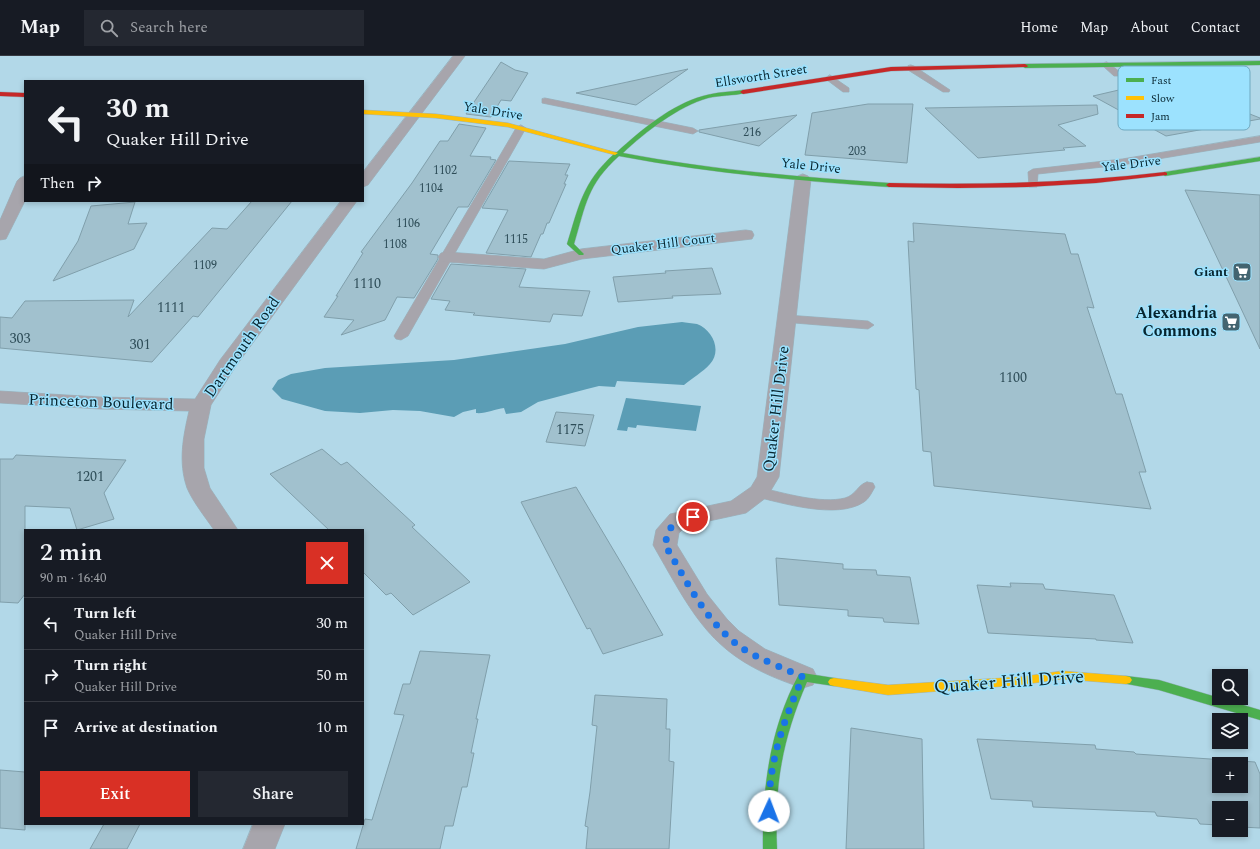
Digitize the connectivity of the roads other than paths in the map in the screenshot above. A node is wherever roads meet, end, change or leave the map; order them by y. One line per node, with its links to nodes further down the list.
1 (459, 56): 13 (street)
2 (1260, 63): 3 (street, Ellsworth Street)
3 (1107, 65): 4 (street, Ellsworth Street); 5 (lane)
4 (911, 68): 6 (street, Ellsworth Street); 8 (lane)
5 (1117, 74)
6 (830, 78): 7 (lane); 14 (street, Ellsworth Street)
7 (846, 90)
8 (946, 90)
9 (0, 94): 10 (street)
10 (24, 95)
11 (545, 101): 14 (lane)
12 (364, 112): 13 (street, Yale Drive)
13 (414, 114): 15 (street, Yale Drive); 21 (street)
14 (658, 124): 16 (lane); 18 (street, Ellsworth Street)
15 (521, 128): 18 (street, Yale Drive); 28 (lane)
16 (693, 131)
17 (1260, 139): 23 (lane)
18 (619, 153): 20 (street, Yale Drive); 27 (street)
19 (1260, 159): 23 (street, Yale Drive)
20 (803, 179): 23 (street, Yale Drive); 29 (street, Quaker Hill Drive)
21 (364, 181)
22 (24, 184): 25 (street)
23 (1033, 185)
24 (348, 202): 33 (street, Dartmouth Road)
25 (0, 235)
26 (746, 235): 27 (street, Quaker Hill Court)
27 (581, 254): 28 (street, Quaker Hill Court)
28 (447, 257): 31 (lane)
29 (787, 319): 30 (lane); 35 (street, Quaker Hill Drive)
30 (868, 325)
31 (401, 336)
32 (0, 397): 33 (street, Princeton Boulevard)
33 (201, 405): 36 (street, Dartmouth Road)
34 (867, 488): 35 (lane)
35 (759, 492): 37 (street, Quaker Hill Drive)
36 (225, 529)
37 (803, 677): 38 (street, Quaker Hill Drive); 41 (street)
38 (1260, 715)
39 (269, 825): 40 (street)
40 (259, 849)
41 (770, 849)

